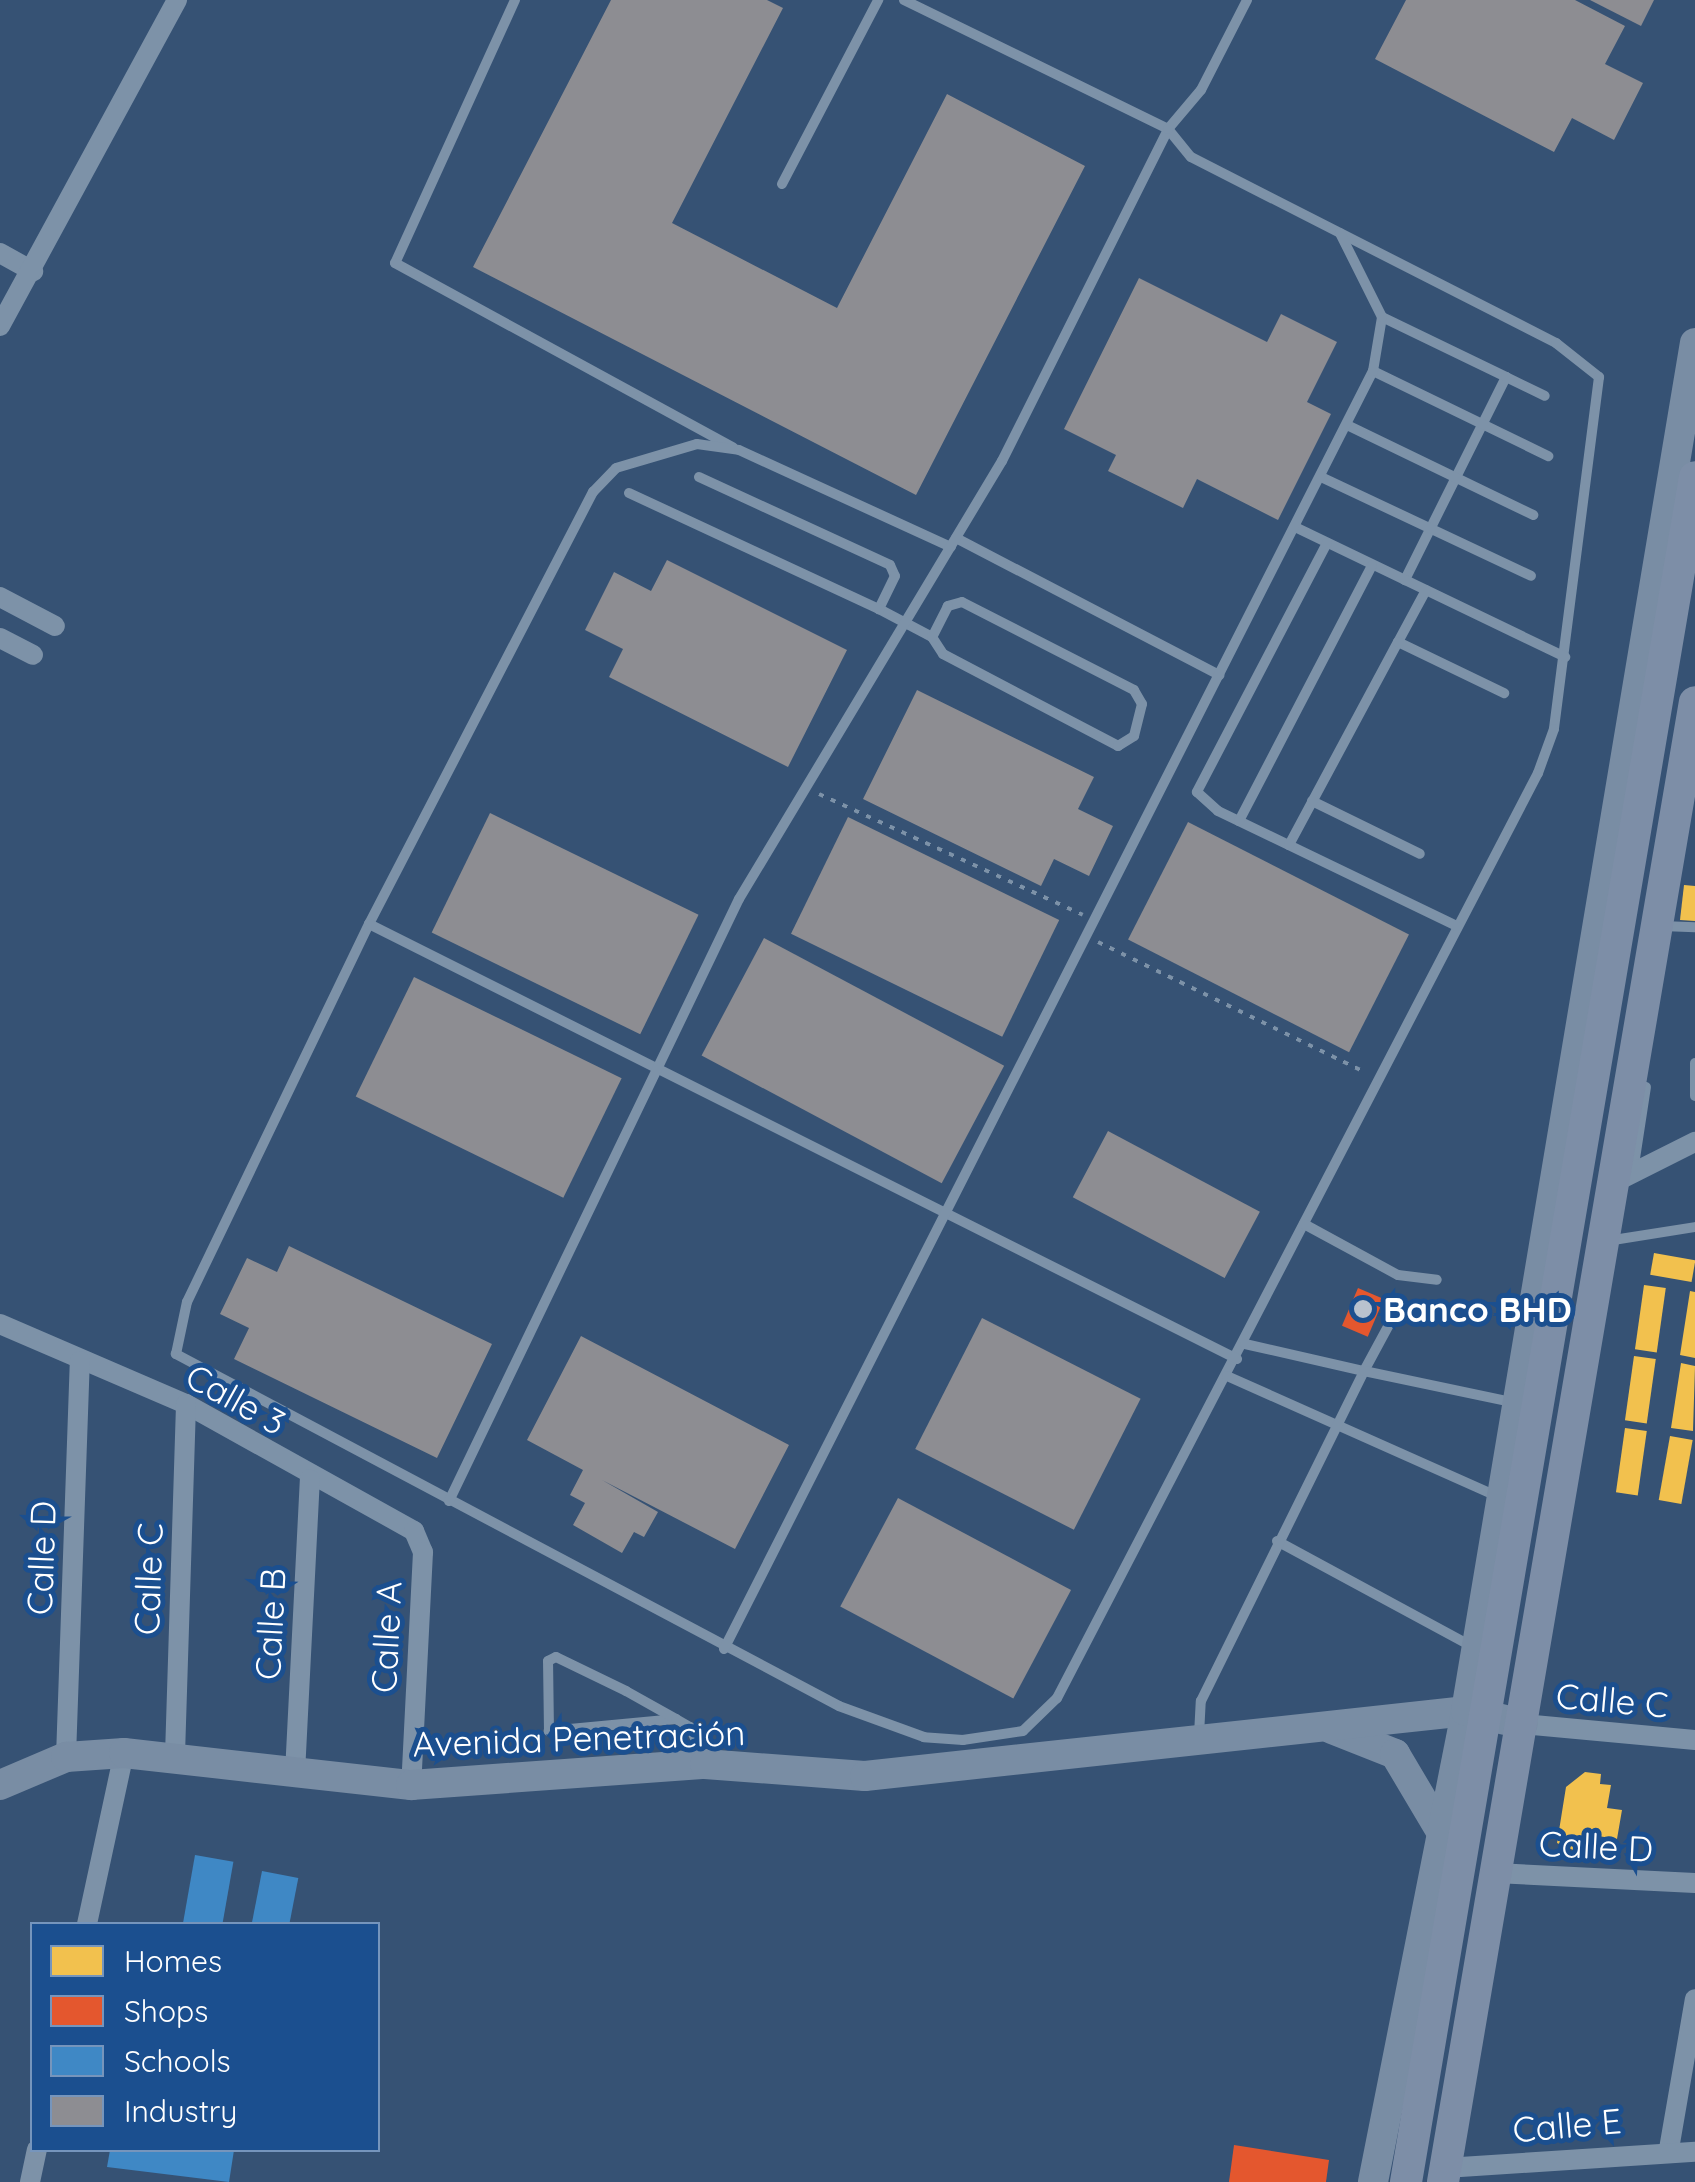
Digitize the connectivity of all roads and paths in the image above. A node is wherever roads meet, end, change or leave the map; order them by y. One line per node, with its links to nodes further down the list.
1 (177, 0): 10 (street)
2 (515, 0): 19 (lane)
3 (878, 0): 7 (lane)
4 (904, 0): 6 (lane)
5 (1248, 0): 6 (lane)
6 (1168, 129): 8 (lane); 29 (lane)
7 (782, 184)
8 (1340, 232): 11 (lane); 43 (lane)
9 (0, 253): 10 (street)
10 (33, 271): 12 (street)
11 (1382, 317): 14 (lane); 15 (lane)
12 (0, 326)
13 (1695, 343): 78 (street)
14 (1373, 371): 17 (lane); 18 (lane)
15 (1506, 378): 16 (lane); 17 (lane)
16 (1546, 396)
17 (1483, 424): 20 (lane); 24 (lane)
18 (1347, 425): 22 (lane); 24 (lane)
19 (739, 450): 29 (lane); 54 (lane)
20 (1548, 456)
21 (699, 477): 36 (lane)
22 (1320, 477): 27 (lane); 28 (lane)
23 (1695, 477): 87 (main road)
24 (1456, 478): 26 (lane); 28 (lane)
25 (629, 493): 36 (lane)
26 (1533, 515)
27 (1295, 526): 30 (lane); 44 (lane)
28 (1432, 527): 32 (lane); 33 (lane)
29 (953, 542): 37 (lane); 44 (lane)
30 (1327, 543): 31 (lane); 50 (lane)
31 (1372, 565): 33 (lane); 50 (lane)
32 (1531, 576)
33 (1406, 580): 34 (lane)
34 (1426, 590): 41 (lane); 43 (lane)
35 (0, 597): 38 (street)
36 (879, 609): 37 (lane)
37 (905, 624): 40 (lane); 47 (lane)
38 (56, 626)
39 (0, 638): 42 (street)
40 (932, 638): 40 (lane)
41 (1398, 642): 45 (lane); 48 (lane)
42 (33, 655)
43 (1564, 657): 55 (lane)
44 (1218, 676): 53 (lane)
45 (1504, 693)
46 (1695, 702): 49 (main road)
47 (806, 788): 53 (path); 60 (lane)
48 (1312, 801): 51 (lane); 52 (lane)
49 (1686, 810): 56 (main road)
50 (1239, 822): 51 (lane)
51 (1290, 846): 55 (lane)
52 (1420, 854)
53 (1094, 920): 58 (lane)
54 (368, 924): 60 (lane); 82 (lane)
55 (1457, 926): 61 (lane)
56 (1662, 926): 57 (lane); 64 (main road)
57 (1695, 927)
58 (1085, 936): 61 (path); 65 (lane)
59 (1695, 1063): 62 (lane)
60 (654, 1069): 65 (lane); 82 (lane)
61 (1376, 1078): 66 (lane)
62 (1695, 1096)
63 (1695, 1142): 64 (street)
64 (1623, 1175): 68 (main road)
65 (946, 1210): 73 (lane); 85 (lane)
66 (1304, 1224): 69 (lane); 72 (lane)
67 (1695, 1227): 68 (lane)
68 (1602, 1242): 89 (main road)
69 (1436, 1280)
70 (1398, 1308): 75 (lane)
71 (0, 1324): 74 (street, Calle 3)
72 (1245, 1344): 73 (lane); 75 (lane)
73 (1237, 1359): 76 (lane)
74 (80, 1361): 77 (street, Calle 3); 95 (street, Calle D)
75 (1364, 1371): 78 (lane); 79 (lane)
76 (1227, 1376): 79 (lane); 85 (lane)
77 (186, 1404): 80 (street, Calle 3); 94 (street, Calle C)
78 (1518, 1404): 81 (street)
79 (1338, 1420): 81 (lane); 83 (lane)
80 (310, 1479): 84 (street, Calle 3); 97 (street, Calle B)
81 (1502, 1498): 86 (street)
82 (449, 1501): 85 (lane)
83 (1277, 1541): 86 (lane); 91 (lane)
84 (423, 1552): 98 (street, Calle A)
85 (724, 1648)
86 (1476, 1649): 87 (street)
87 (1478, 1714): 89 (street, Avenida Penetración); 90 (street, Avenida Penetración); 100 (street); 111 (main road)
88 (676, 1718): 88 (lane); 96 (lane)
89 (1523, 1724): 92 (street, Calle C); 101 (main road)
90 (1324, 1726): 91 (street, Avenida Penetración); 100 (street)
91 (1199, 1736): 96 (street, Avenida Penetración)
92 (1695, 1740)
93 (124, 1752): 94 (street, Avenida Penetración); 95 (street, Avenida Penetración); 103 (street)
94 (175, 1755): 97 (street, Avenida Penetración)
95 (66, 1756): 99 (street, Avenida Penetración)
96 (705, 1764): 98 (street, Avenida Penetración)
97 (295, 1773): 98 (street, Avenida Penetración)
98 (411, 1784)
99 (0, 1785)
100 (1442, 1833): 110 (street)
101 (1495, 1873): 102 (street, Calle D); 108 (main road)
102 (1695, 1883)
103 (86, 1922)
104 (1695, 2000): 105 (street)
105 (1669, 2149): 107 (street, Calle E); 108 (street, Calle E)
106 (37, 2152): 109 (street)
107 (1695, 2152)
108 (1444, 2175)
109 (30, 2182)
110 (1373, 2182)
111 (1406, 2182)

